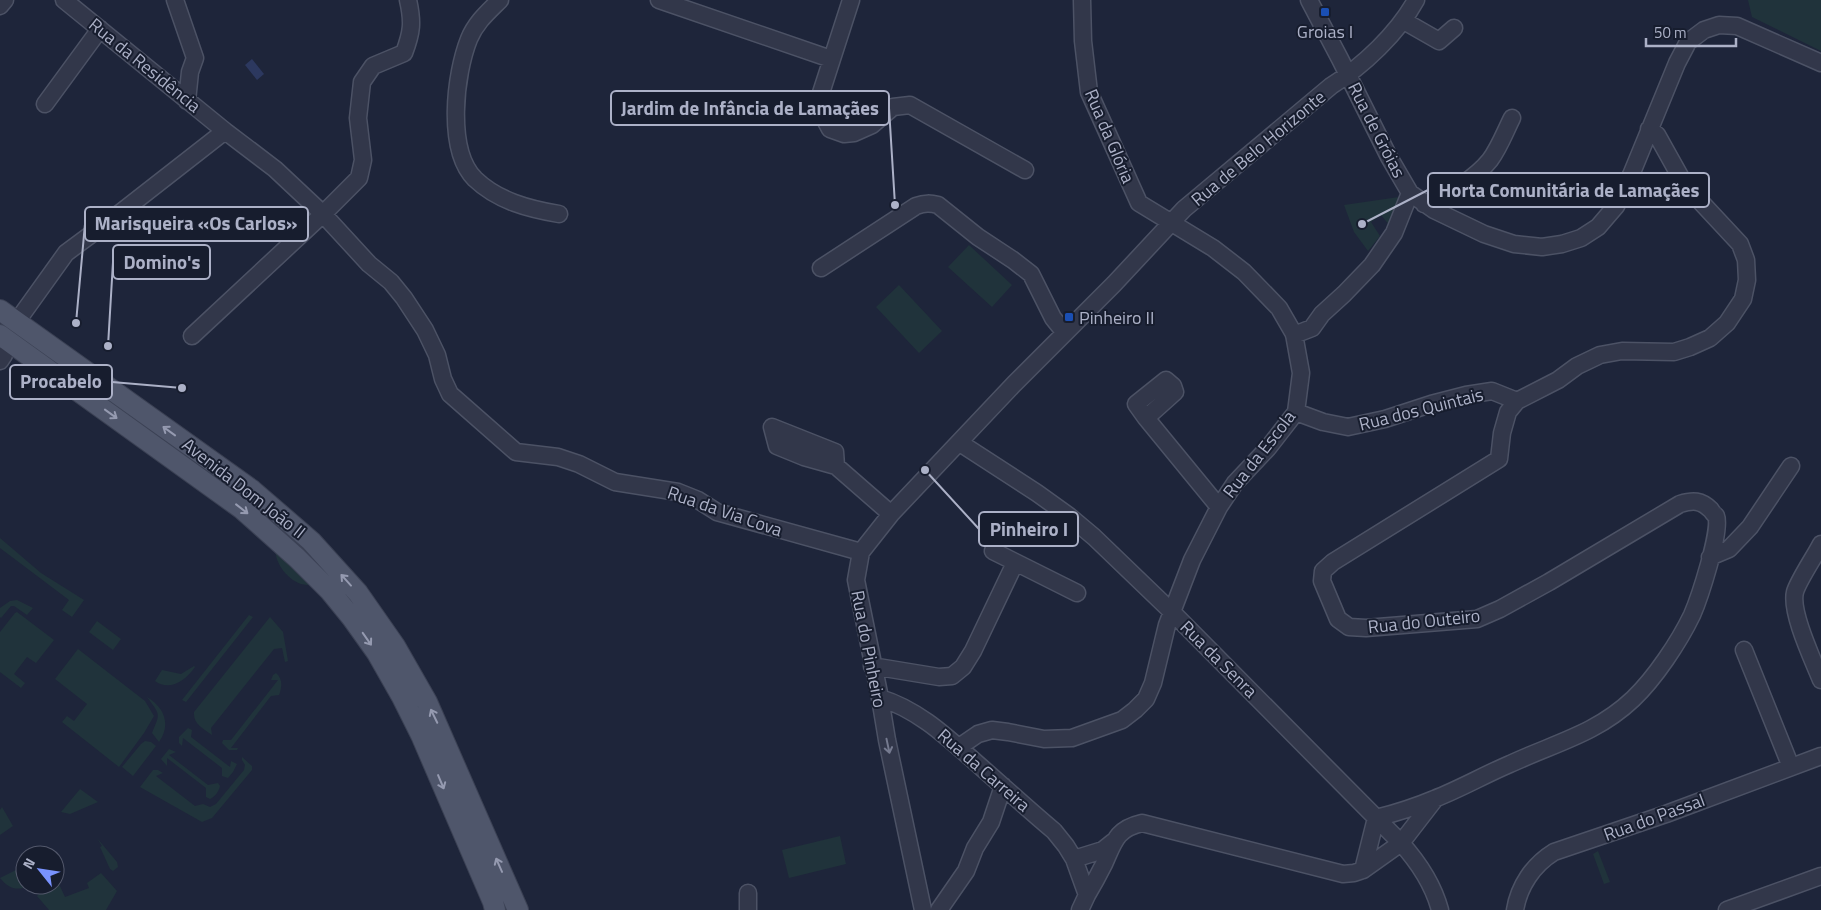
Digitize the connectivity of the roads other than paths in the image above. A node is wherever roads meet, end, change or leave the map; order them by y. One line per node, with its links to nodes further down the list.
1 (4, 0): 11 (street)
2 (64, 0): 14 (street, Rua da Residência)
3 (175, 0): 17 (street)
4 (408, 0): 28 (street)
5 (500, 0): 29 (street)
6 (659, 0): 15 (street)
7 (851, 0): 15 (street)
8 (1082, 0): 30 (street, Rua da Glória)
9 (1309, 0): 18 (street, Rua de Gróias)
10 (1416, 0): 12 (street, Rua de Belo Horizonte)
11 (0, 6)
12 (1404, 21): 13 (street); 18 (street, Rua de Belo Horizonte)
13 (1454, 28)
14 (100, 29): 19 (street, Rua da Residência); 21 (street)
15 (831, 60): 25 (street)
16 (1821, 63): 23 (street, Rua de Gróias)
17 (190, 72): 19 (street); 20 (street)
18 (1348, 76): 26 (street, Rua de Gróias); 30 (street, Rua de Belo Horizonte)
19 (163, 81): 20 (street, Rua da Residência)
20 (188, 101): 24 (street, Rua da Residência)
21 (45, 104)
22 (1512, 118): 27 (street)
23 (1649, 129): 27 (street, Rua de Gróias); 38 (street)
24 (224, 131): 28 (street, Rua da Residência); 33 (street)
25 (1026, 170)
26 (1410, 193): 27 (street, Rua de Gróias); 36 (street)
27 (1424, 204)
28 (323, 214): 37 (street); 48 (street, Rua da Via Cova)
29 (559, 214)
30 (1171, 224): 34 (street, Rua de Belo Horizonte); 36 (street, Rua da Escola)
31 (821, 268): 34 (street)
32 (0, 310): 71 (main road, Avenida Dom João II, one-way to 32)
33 (23, 313)
34 (1065, 333): 41 (street, Rua do Pinheiro)
35 (0, 335): 70 (main road, Avenida Dom João II, one-way to 70)
36 (1294, 335): 39 (street, Rua da Escola)
37 (192, 336)
38 (1517, 401): 39 (street, Rua dos Quintais); 49 (street, Rua do Outeiro)
39 (1296, 412): 44 (street, Rua da Escola)
40 (1146, 418): 44 (street)
41 (960, 443): 45 (street, Rua do Pinheiro); 52 (street, Rua da Senra)
42 (836, 466): 45 (street)
43 (1791, 466): 49 (street)
44 (1219, 507): 52 (street, Rua da Escola)
45 (891, 514): 48 (street, Rua do Pinheiro)
46 (1821, 544): 55 (street)
47 (993, 551): 50 (street)
48 (861, 552): 54 (street, Rua do Pinheiro)
49 (1710, 558): 61 (street, Rua do Outeiro)
50 (1015, 563): 51 (street); 54 (street)
51 (1077, 593)
52 (1172, 612): 57 (street, Rua da Escola); 62 (street, Rua da Senra)
53 (1744, 650): 59 (street)
54 (872, 666): 56 (street, Rua do Pinheiro)
55 (1821, 680)
56 (880, 698): 57 (street, Rua da Carreira); 73 (street, Rua do Pinheiro, one-way to 73)
57 (959, 747): 60 (street, Rua da Carreira)
58 (1821, 756): 59 (street, Rua do Passal)
59 (1791, 767): 77 (street, Rua do Passal)
60 (1003, 786): 65 (street, Rua da Carreira); 74 (street)
61 (1436, 799): 62 (street, Rua do Outeiro); 64 (street, Rua do Outeiro)
62 (1376, 818): 64 (street, Rua da Senra); 66 (street)
63 (1113, 842): 65 (street); 66 (street, Rua do Outeiro); 69 (street)
64 (1401, 843): 66 (street, Rua do Outeiro); 76 (street, Rua da Senra)
65 (1074, 859): 69 (street, Rua da Carreira)
66 (1363, 870)
67 (1821, 876): 78 (street)
68 (748, 893): 72 (street)
69 (1087, 895): 75 (street)
70 (495, 910)
71 (518, 910)
72 (748, 910)
73 (923, 910)
74 (939, 910)
75 (1080, 910)
76 (1440, 910)
77 (1515, 910)
78 (1727, 910)

